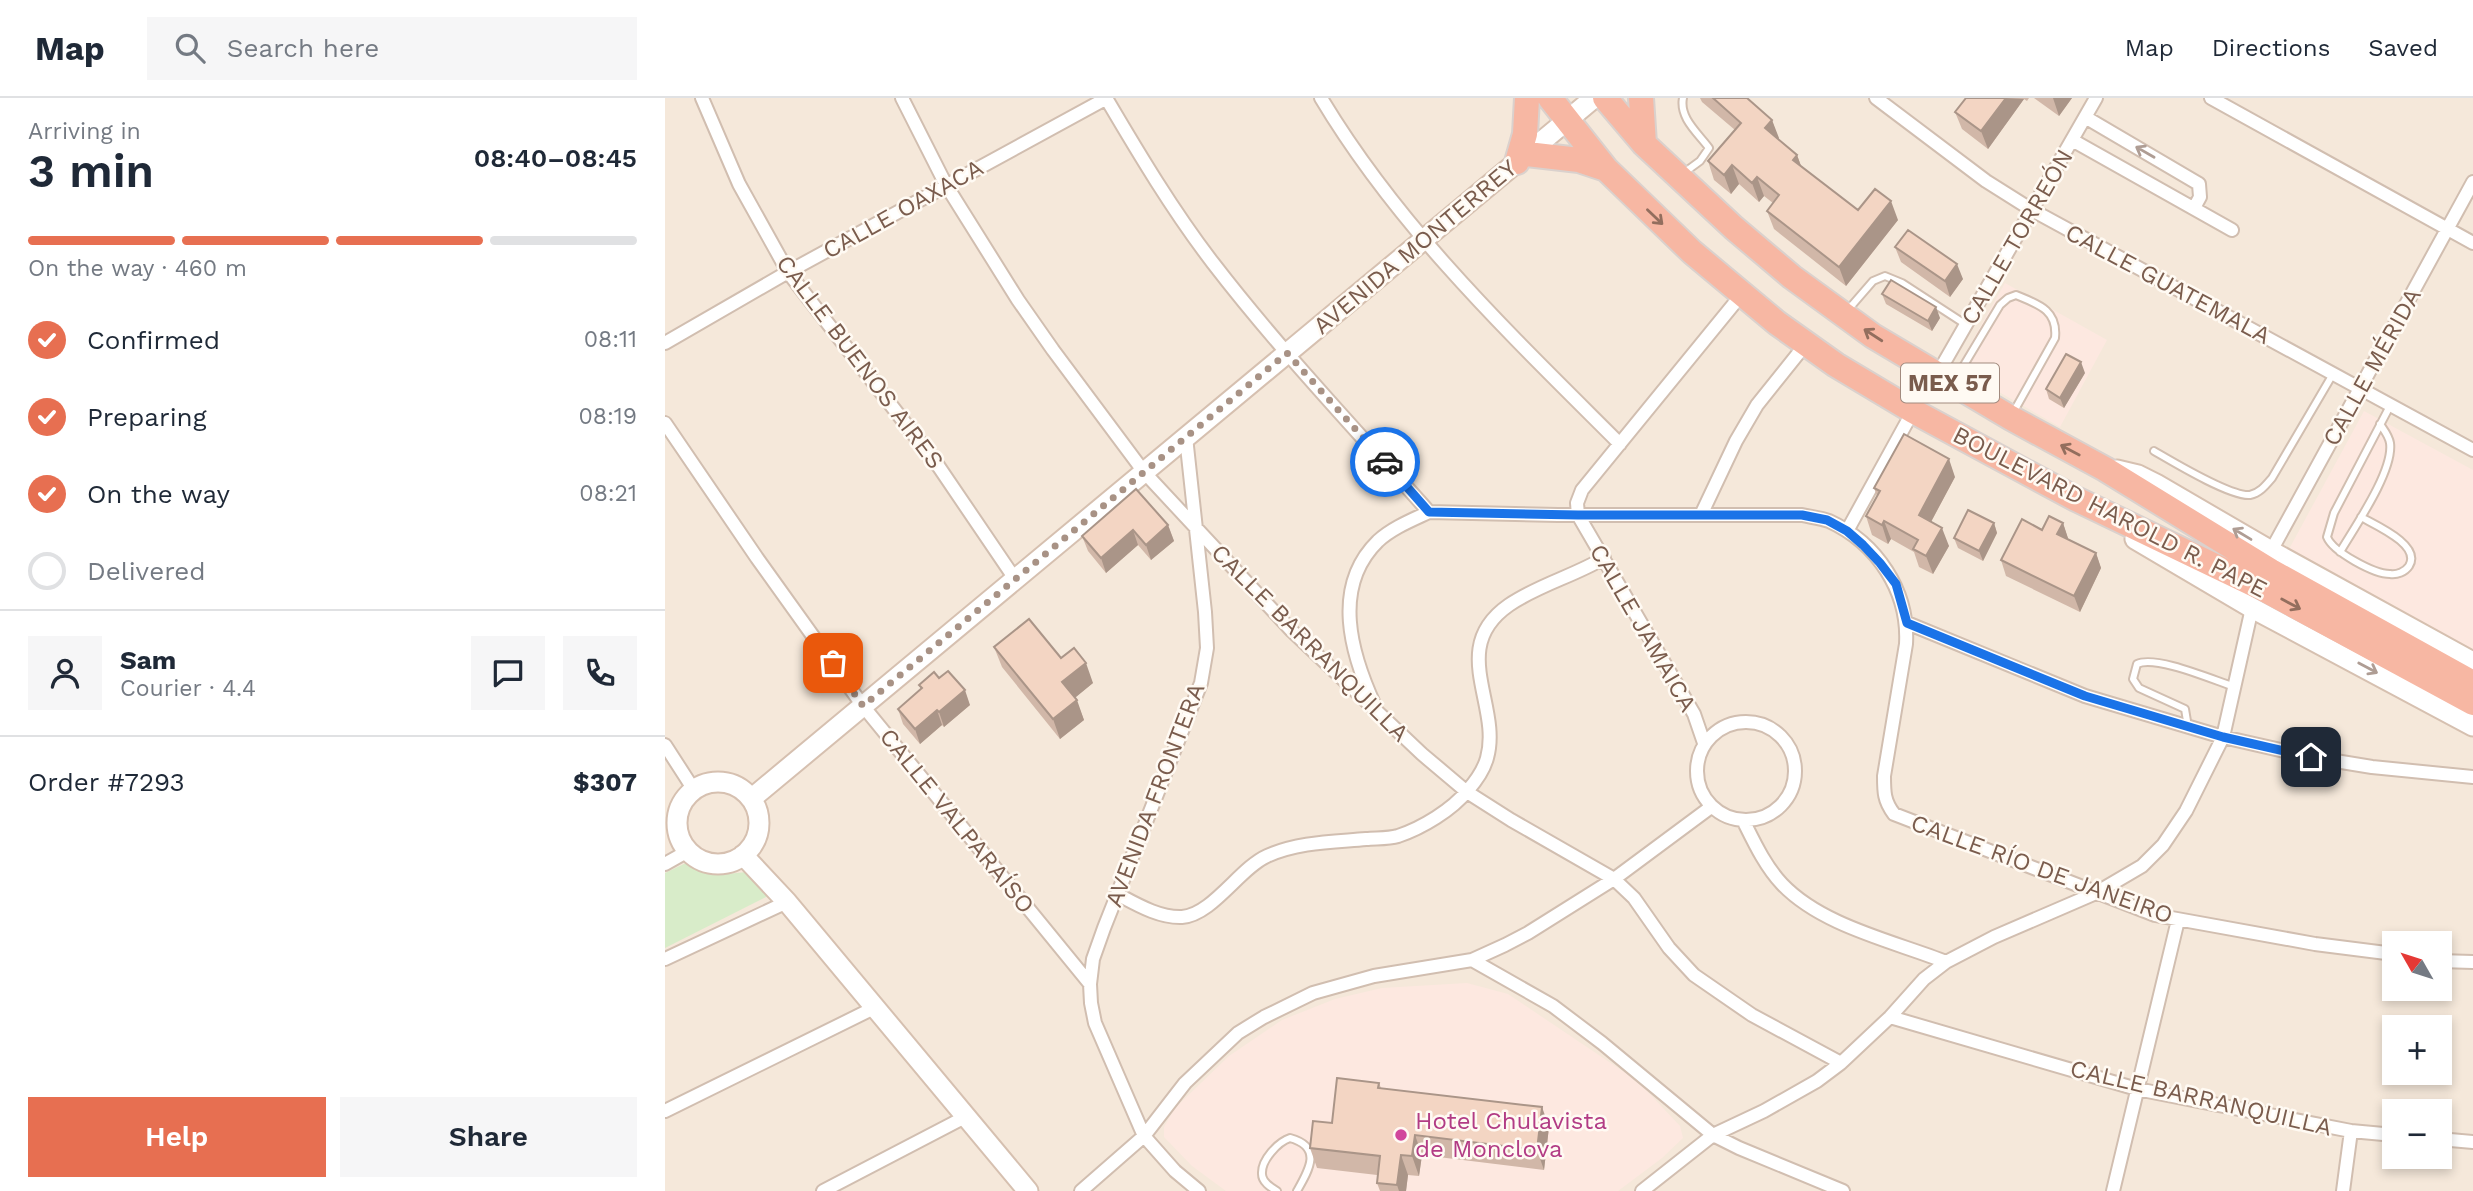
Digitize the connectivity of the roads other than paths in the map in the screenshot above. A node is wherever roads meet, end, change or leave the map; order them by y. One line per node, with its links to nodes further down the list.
1 (702, 98): 29 (street, CALLE BUENOS AIRES)
2 (902, 98): 22 (street, CALLE BARRANQUILLA)
3 (1106, 98): 22 (street, CALLE OAXACA); 35 (street)
4 (1321, 98): 27 (street)
5 (1527, 98): 18 (highway)
6 (1550, 98): 15 (highway, BOULEVARD HAROLD R. PAPE / MEX 57)
7 (1594, 98): 15 (street, AVENIDA MONTERREY)
8 (1605, 98): 17 (highway, BOULEVARD HAROLD R. PAPE / MEX 57)
9 (1641, 98): 17 (highway)
10 (1683, 98): 20 (lane)
11 (1877, 98): 24 (street, CALLE GUATEMALA)
12 (2096, 98): 14 (street, CALLE TORREÓN)
13 (2211, 98): 25 (street)
14 (2085, 117): 16 (street, CALLE TORREÓN); 23 (street, one-way to 14)
15 (1567, 120): 18 (street, AVENIDA MONTERREY); 19 (highway, BOULEVARD HAROLD R. PAPE / MEX 57)
16 (2072, 139): 23 (street); 24 (street, CALLE TORREÓN)
17 (1644, 144): 20 (highway, BOULEVARD HAROLD R. PAPE / MEX 57)
18 (1522, 158): 19 (highway); 27 (street, AVENIDA MONTERREY)
19 (1606, 169): 30 (highway, BOULEVARD HAROLD R. PAPE / MEX 57, one-way to 30)
20 (1678, 177): 31 (highway, BOULEVARD HAROLD R. PAPE / MEX 57)
21 (2473, 182): 25 (street, CALLE MÉRIDA)
22 (946, 185): 29 (street, CALLE OAXACA); 49 (street, CALLE BARRANQUILLA)
23 (2193, 208): 26 (street)
24 (2032, 210): 32 (street, CALLE TORREÓN); 36 (street, CALLE GUATEMALA)
25 (2447, 229): 28 (street); 38 (street, CALLE MÉRIDA)
26 (2232, 230)
27 (1423, 240): 35 (street, AVENIDA MONTERREY); 45 (street)
28 (2473, 243)
29 (788, 272): 33 (street, CALLE OAXACA); 60 (street, CALLE BUENOS AIRES)
30 (1742, 294): 34 (highway, BOULEVARD HAROLD R. PAPE / MEX 57); 45 (street)
31 (1843, 315): 32 (lane); 37 (highway, BOULEVARD HAROLD R. PAPE / MEX 57, one-way to 31)
32 (1966, 325): 37 (street, CALLE TORREÓN)
33 (665, 343)
34 (1805, 345): 40 (highway, BOULEVARD HAROLD R. PAPE / MEX 57); 53 (street)
35 (1287, 353): 44 (street, AVENIDA MONTERREY); 51 (street)
36 (2334, 373): 38 (street, CALLE GUATEMALA); 47 (lane)
37 (1945, 380): 41 (highway, BOULEVARD HAROLD R. PAPE / MEX 57); 41 (lane)
38 (2360, 388): 39 (street, CALLE GUATEMALA); 57 (street, CALLE MÉRIDA)
39 (2391, 404): 43 (lane); 46 (street, CALLE GUATEMALA)
40 (1913, 411): 50 (highway, BOULEVARD HAROLD R. PAPE / MEX 57); 56 (street)
41 (2011, 418): 48 (highway, BOULEVARD HAROLD R. PAPE / MEX 57, one-way to 41)
42 (665, 423): 68 (street, CALLE VALPARAÍSO)
43 (2380, 424): 54 (lane); 58 (lane)
44 (1186, 437): 49 (street, AVENIDA MONTERREY); 55 (street, AVENIDA FRONTERA)
45 (1620, 444): 52 (street)
46 (2473, 450)
47 (2154, 451)
48 (2105, 469): 57 (street, one-way to 48); 62 (highway, BOULEVARD HAROLD R. PAPE / MEX 57)
49 (1144, 472): 55 (street, CALLE BARRANQUILLA); 60 (street, AVENIDA MONTERREY)
50 (2076, 499): 61 (street); 62 (highway, BOULEVARD HAROLD R. PAPE / MEX 57, one-way to 62)
51 (1429, 512): 52 (street, CALLE RÍO DE JANEIRO); 69 (street)
52 (1578, 515): 53 (street, CALLE RÍO DE JANEIRO); 59 (street, CALLE JAMAICA)
53 (1701, 515): 56 (street, CALLE RÍO DE JANEIRO)
54 (2361, 517): 58 (lane); 58 (lane)
55 (1196, 530): 69 (street, CALLE BARRANQUILLA); 85 (street, AVENIDA FRONTERA)
56 (1847, 531): 63 (street, CALLE RÍO DE JANEIRO)
57 (2271, 551): 64 (street)
58 (2340, 552)
59 (1604, 558): 73 (street, CALLE JAMAICA); 77 (street)
60 (1015, 579): 68 (street, AVENIDA MONTERREY)
61 (2252, 608): 66 (street); 70 (street, one-way to 70)
62 (2335, 617): 65 (highway, BOULEVARD HAROLD R. PAPE / MEX 57); 67 (highway, BOULEVARD HAROLD R. PAPE / MEX 57)
63 (1907, 623): 71 (street); 86 (street, CALLE RÍO DE JANEIRO)
64 (2473, 662)
65 (2473, 683)
66 (2235, 687): 71 (lane); 72 (street)
67 (2473, 703)
68 (863, 706): 78 (street, AVENIDA MONTERREY); 95 (street, CALLE VALPARAÍSO)
69 (1378, 712): 77 (street, CALLE BARRANQUILLA)
70 (2473, 726)
71 (2188, 727): 72 (street)
72 (2223, 737): 75 (street); 86 (street)
73 (1705, 743): 79 (street); 80 (street)
74 (665, 745): 76 (street)
75 (2473, 777)
76 (694, 790): 78 (street); 81 (street)
77 (1467, 792): 84 (street, CALLE BARRANQUILLA); 85 (street)
78 (751, 799): 82 (street)
79 (1711, 807): 80 (street); 84 (street)
80 (1743, 820): 93 (street)
81 (688, 851): 82 (street); 83 (street)
82 (743, 855): 87 (street)
83 (665, 864)
84 (1614, 879): 91 (street); 98 (street, CALLE BARRANQUILLA)
85 (1117, 894): 95 (street, AVENIDA FRONTERA)
86 (2096, 894): 88 (street, CALLE RÍO DE JANEIRO); 93 (street)
87 (787, 902): 90 (street); 96 (street)
88 (2178, 920): 89 (street, CALLE RÍO DE JANEIRO); 99 (street)
89 (2382, 952)
90 (665, 959)
91 (1472, 960): 104 (street); 105 (street)
92 (2452, 961): 94 (street)
93 (1945, 962): 97 (street)
94 (2473, 962)
95 (1090, 984): 105 (street)
96 (876, 1007): 100 (street); 101 (street)
97 (1889, 1017): 98 (street); 99 (street, CALLE BARRANQUILLA)
98 (1841, 1063): 104 (street)
99 (2137, 1089): 102 (street, CALLE BARRANQUILLA); 117 (street)
100 (665, 1111)
101 (967, 1116): 109 (street); 110 (street)
102 (2351, 1131): 103 (street, CALLE BARRANQUILLA); 118 (street)
103 (2382, 1134)
104 (1713, 1135): 108 (street); 115 (street)
105 (1144, 1136): 111 (street); 112 (street)
106 (2452, 1140): 107 (street)
107 (2473, 1142)
108 (1827, 1188): 116 (street)
109 (823, 1191)
110 (1028, 1191)
111 (1081, 1191)
112 (1199, 1191)
113 (1276, 1191): 114 (lane)
114 (1297, 1191)
115 (1642, 1191)
116 (1843, 1191)
117 (2113, 1191)
118 (2343, 1191)

